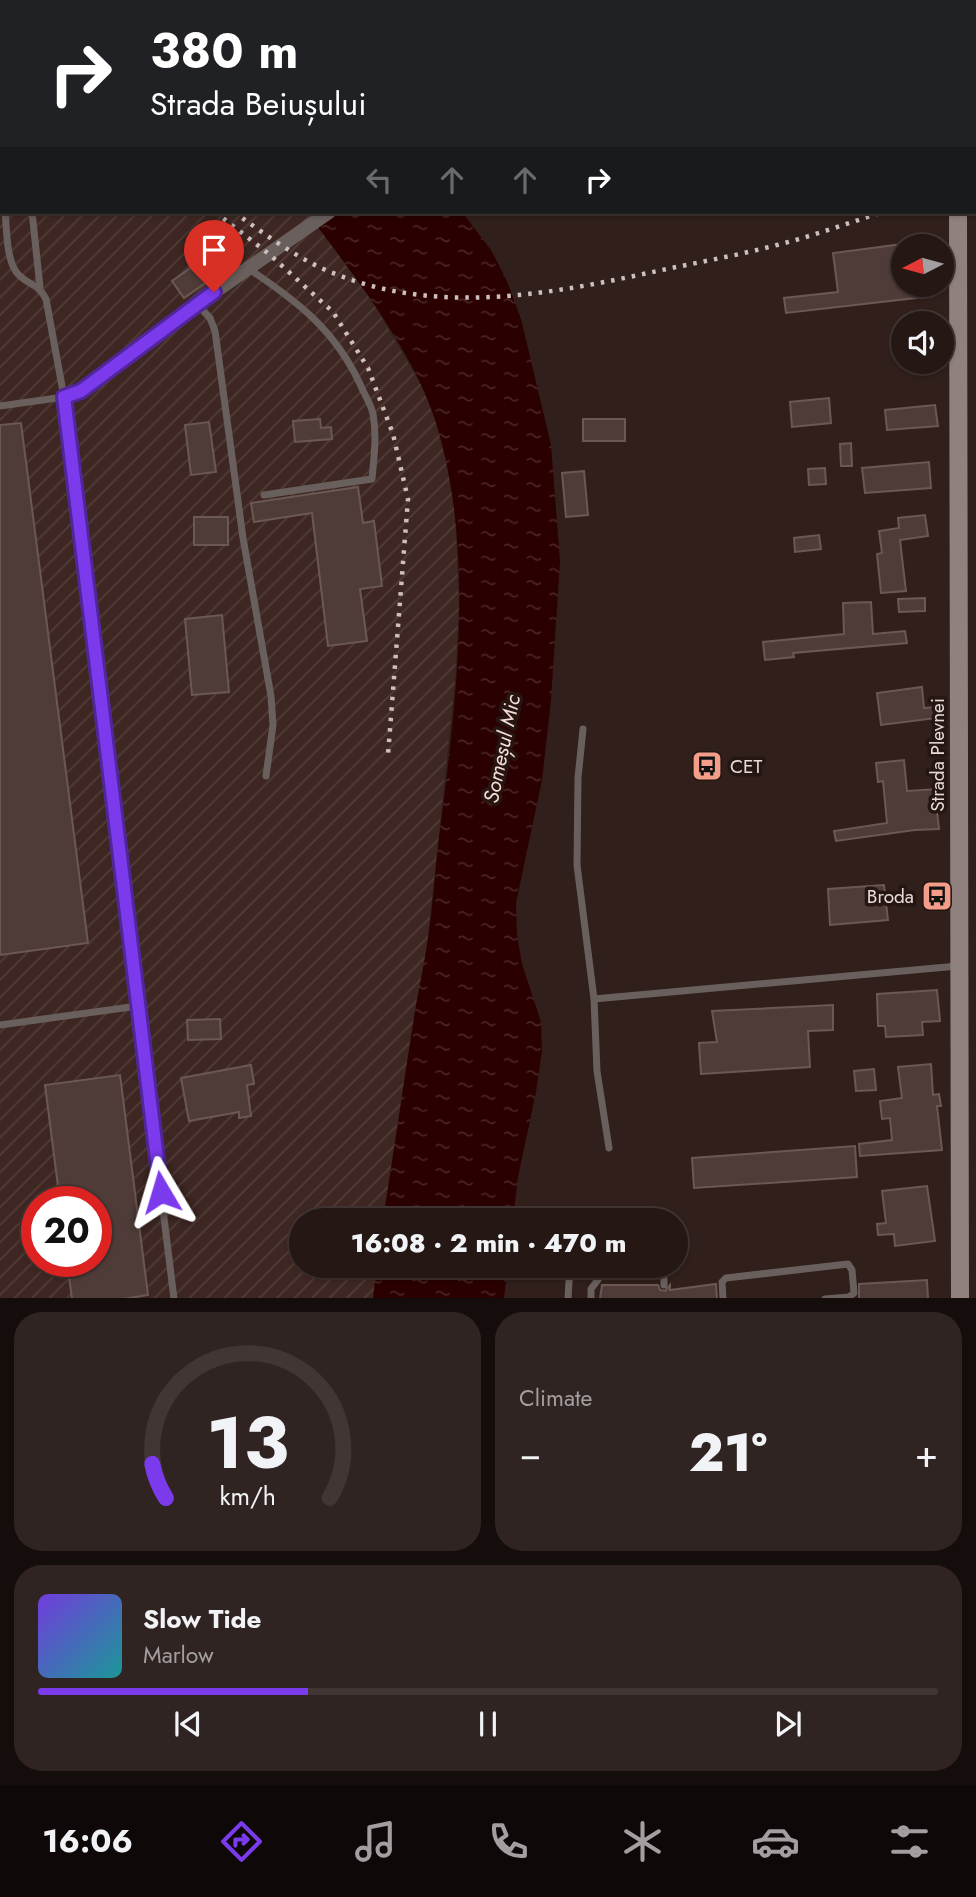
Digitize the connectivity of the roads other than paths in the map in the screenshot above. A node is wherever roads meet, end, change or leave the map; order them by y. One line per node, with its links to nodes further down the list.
1 (5, 214): 6 (lane)
2 (33, 214): 6 (lane)
3 (326, 214): 5 (street)
4 (958, 214): 13 (main road, Strada Plevnei)
5 (248, 269): 7 (street); 10 (lane)
6 (40, 287): 8 (lane)
7 (197, 304): 8 (street); 12 (lane)
8 (64, 397): 9 (lane); 15 (lane)
9 (0, 406)
10 (264, 495)
11 (583, 729): 14 (lane)
12 (266, 776)
13 (959, 966): 14 (lane); 25 (main road, Strada Plevnei)
14 (594, 999): 17 (lane)
15 (138, 1006): 16 (lane); 20 (lane)
16 (0, 1024)
17 (609, 1148)
18 (570, 1278): 21 (lane)
19 (664, 1285): 22 (lane)
20 (174, 1298)
21 (568, 1298)
22 (591, 1298)
23 (723, 1298): 24 (lane)
24 (825, 1298)
25 (960, 1298)

